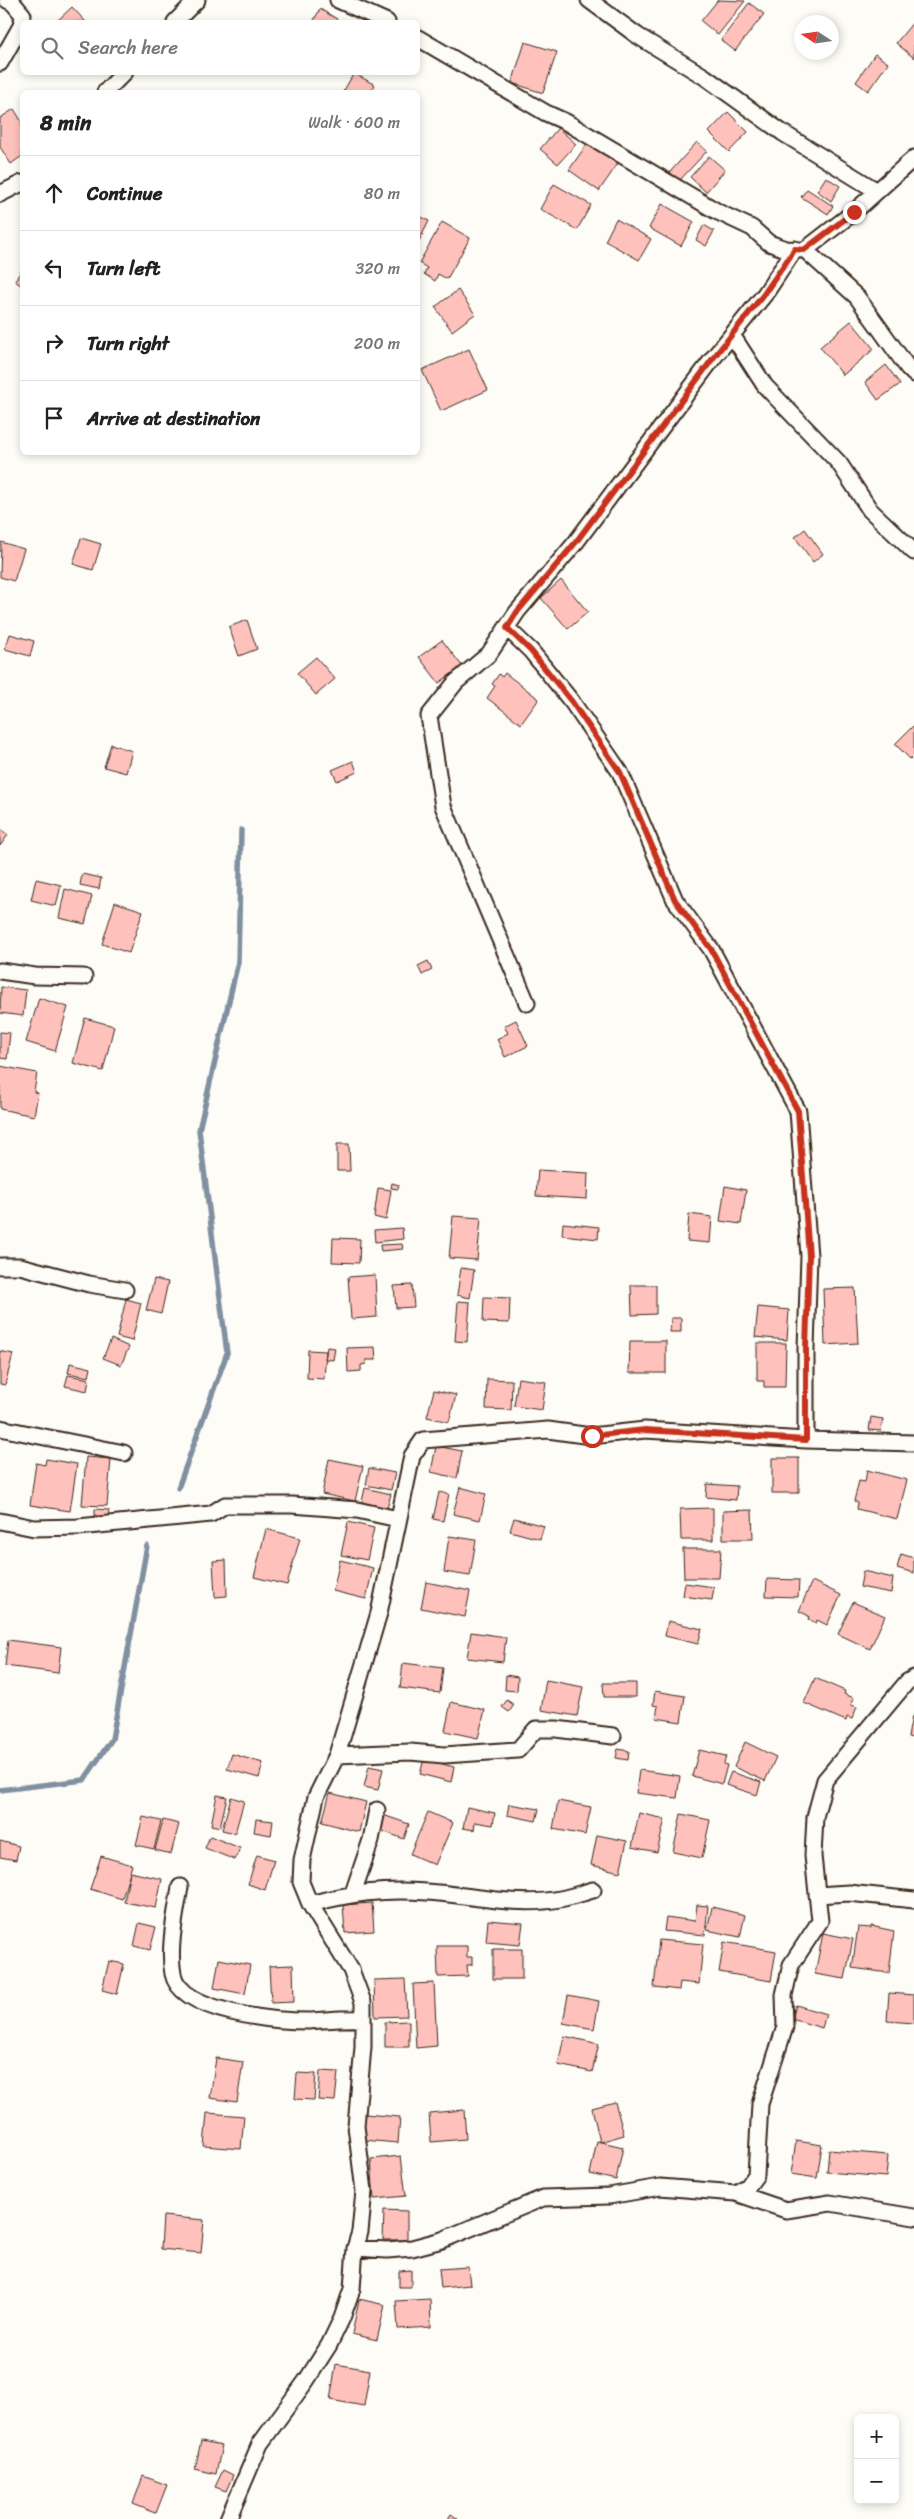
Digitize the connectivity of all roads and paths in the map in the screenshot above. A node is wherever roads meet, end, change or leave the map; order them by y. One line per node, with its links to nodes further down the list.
1 (7, 0): 5 (street)
2 (197, 0): 6 (street)
3 (338, 0): 7 (street)
4 (589, 0): 15 (street)
5 (22, 20)
6 (177, 20)
7 (383, 20)
8 (20, 26): 10 (street)
9 (420, 39): 17 (street)
10 (0, 63)
11 (122, 75): 12 (street)
12 (107, 90)
13 (914, 158): 15 (street)
14 (20, 183): 16 (street)
15 (877, 191): 17 (street)
16 (0, 194)
17 (800, 249): 18 (street); 19 (street)
18 (732, 335): 20 (street); 21 (street)
19 (914, 374)
20 (914, 552)
21 (507, 628): 24 (street); 28 (street)
22 (0, 971): 23 (street)
23 (84, 977)
24 (527, 1003)
25 (0, 1266): 26 (street)
26 (125, 1290)
27 (0, 1428): 30 (street)
28 (806, 1440): 29 (street); 31 (street)
29 (914, 1443)
30 (124, 1453)
31 (398, 1519): 32 (street); 35 (street)
32 (0, 1521)
33 (914, 1678): 40 (street)
34 (613, 1736): 35 (street)
35 (336, 1754): 42 (street)
36 (377, 1810): 39 (street)
37 (180, 1887): 43 (street)
38 (593, 1890): 39 (street)
39 (353, 1893): 42 (street)
40 (818, 1895): 41 (street); 44 (street)
41 (914, 1900)
42 (310, 1904): 43 (street)
43 (362, 2019): 46 (street)
44 (736, 2193): 45 (street); 46 (street)
45 (914, 2217)
46 (355, 2248): 47 (street)
47 (228, 2519)

